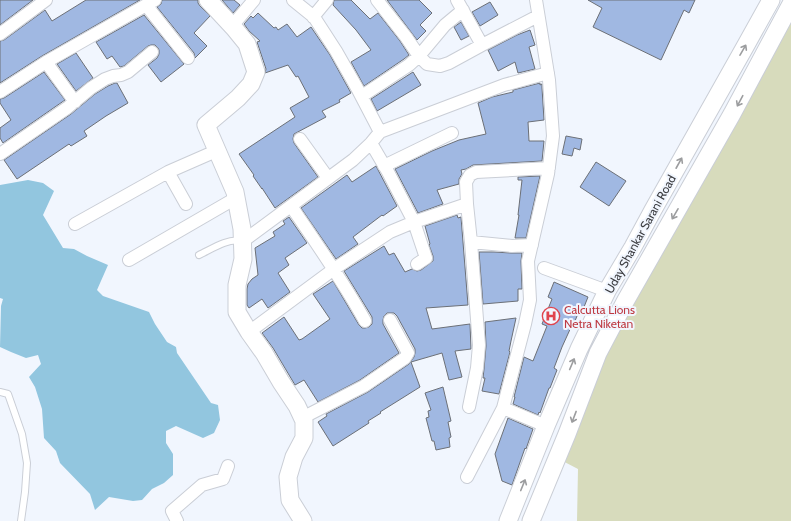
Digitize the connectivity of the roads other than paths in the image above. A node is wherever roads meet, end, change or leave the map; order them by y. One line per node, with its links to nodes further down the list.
1 (46, 0): 15 (street)
2 (208, 0): 14 (street)
3 (254, 0): 14 (street)
4 (293, 0): 13 (street)
5 (327, 0): 13 (street)
6 (377, 0): 18 (street)
7 (536, 0): 12 (street)
8 (770, 0): 49 (street, Uday Shankar Sarani Road, one-way to 8)
9 (150, 3): 19 (street); 20 (street)
10 (791, 4): 64 (street, Uday Shankar Sarani Road, one-way to 64)
11 (460, 5): 16 (street); 18 (street)
12 (538, 16): 16 (street); 21 (street)
13 (313, 17): 23 (street)
14 (232, 26): 29 (street)
15 (0, 34)
16 (482, 45): 18 (street)
17 (152, 52): 24 (street)
18 (419, 56): 23 (street)
19 (188, 58)
20 (46, 62): 22 (street); 24 (street)
21 (548, 73): 25 (street); 32 (street)
22 (0, 92)
23 (362, 96): 25 (street)
24 (75, 102): 30 (street)
25 (380, 132): 28 (street)
26 (452, 133): 31 (street)
27 (300, 139): 34 (street)
28 (371, 143): 31 (street); 34 (street)
29 (216, 151): 33 (street); 35 (street)
30 (0, 154)
31 (384, 166): 39 (street)
32 (549, 168): 37 (street); 43 (street)
33 (168, 172): 36 (street); 40 (street)
34 (328, 178): 38 (street)
35 (236, 198): 41 (street); 45 (street)
36 (186, 204)
37 (467, 204): 39 (street); 42 (street)
38 (292, 206): 41 (street); 48 (street)
39 (414, 222): 46 (street); 48 (street)
40 (75, 224)
41 (242, 242): 44 (lane); 52 (street)
42 (471, 242): 43 (street); 54 (street)
43 (532, 246): 55 (street)
44 (199, 255)
45 (129, 260)
46 (417, 264)
47 (544, 268): 49 (street)
48 (334, 269): 51 (street); 52 (street)
49 (607, 291): 57 (street, Uday Shankar Sarani Road, one-way to 49)
50 (390, 320): 56 (street)
51 (365, 321)
52 (249, 332): 56 (street)
53 (0, 392): 61 (lane)
54 (469, 407)
55 (503, 408): 57 (street); 59 (street)
56 (302, 418): 60 (street)
57 (546, 426): 63 (street, Uday Shankar Sarani Road, one-way to 57)
58 (228, 466): 62 (street)
59 (467, 477)
60 (299, 520)
61 (21, 521)
62 (177, 521)
63 (508, 521)
64 (531, 521)

